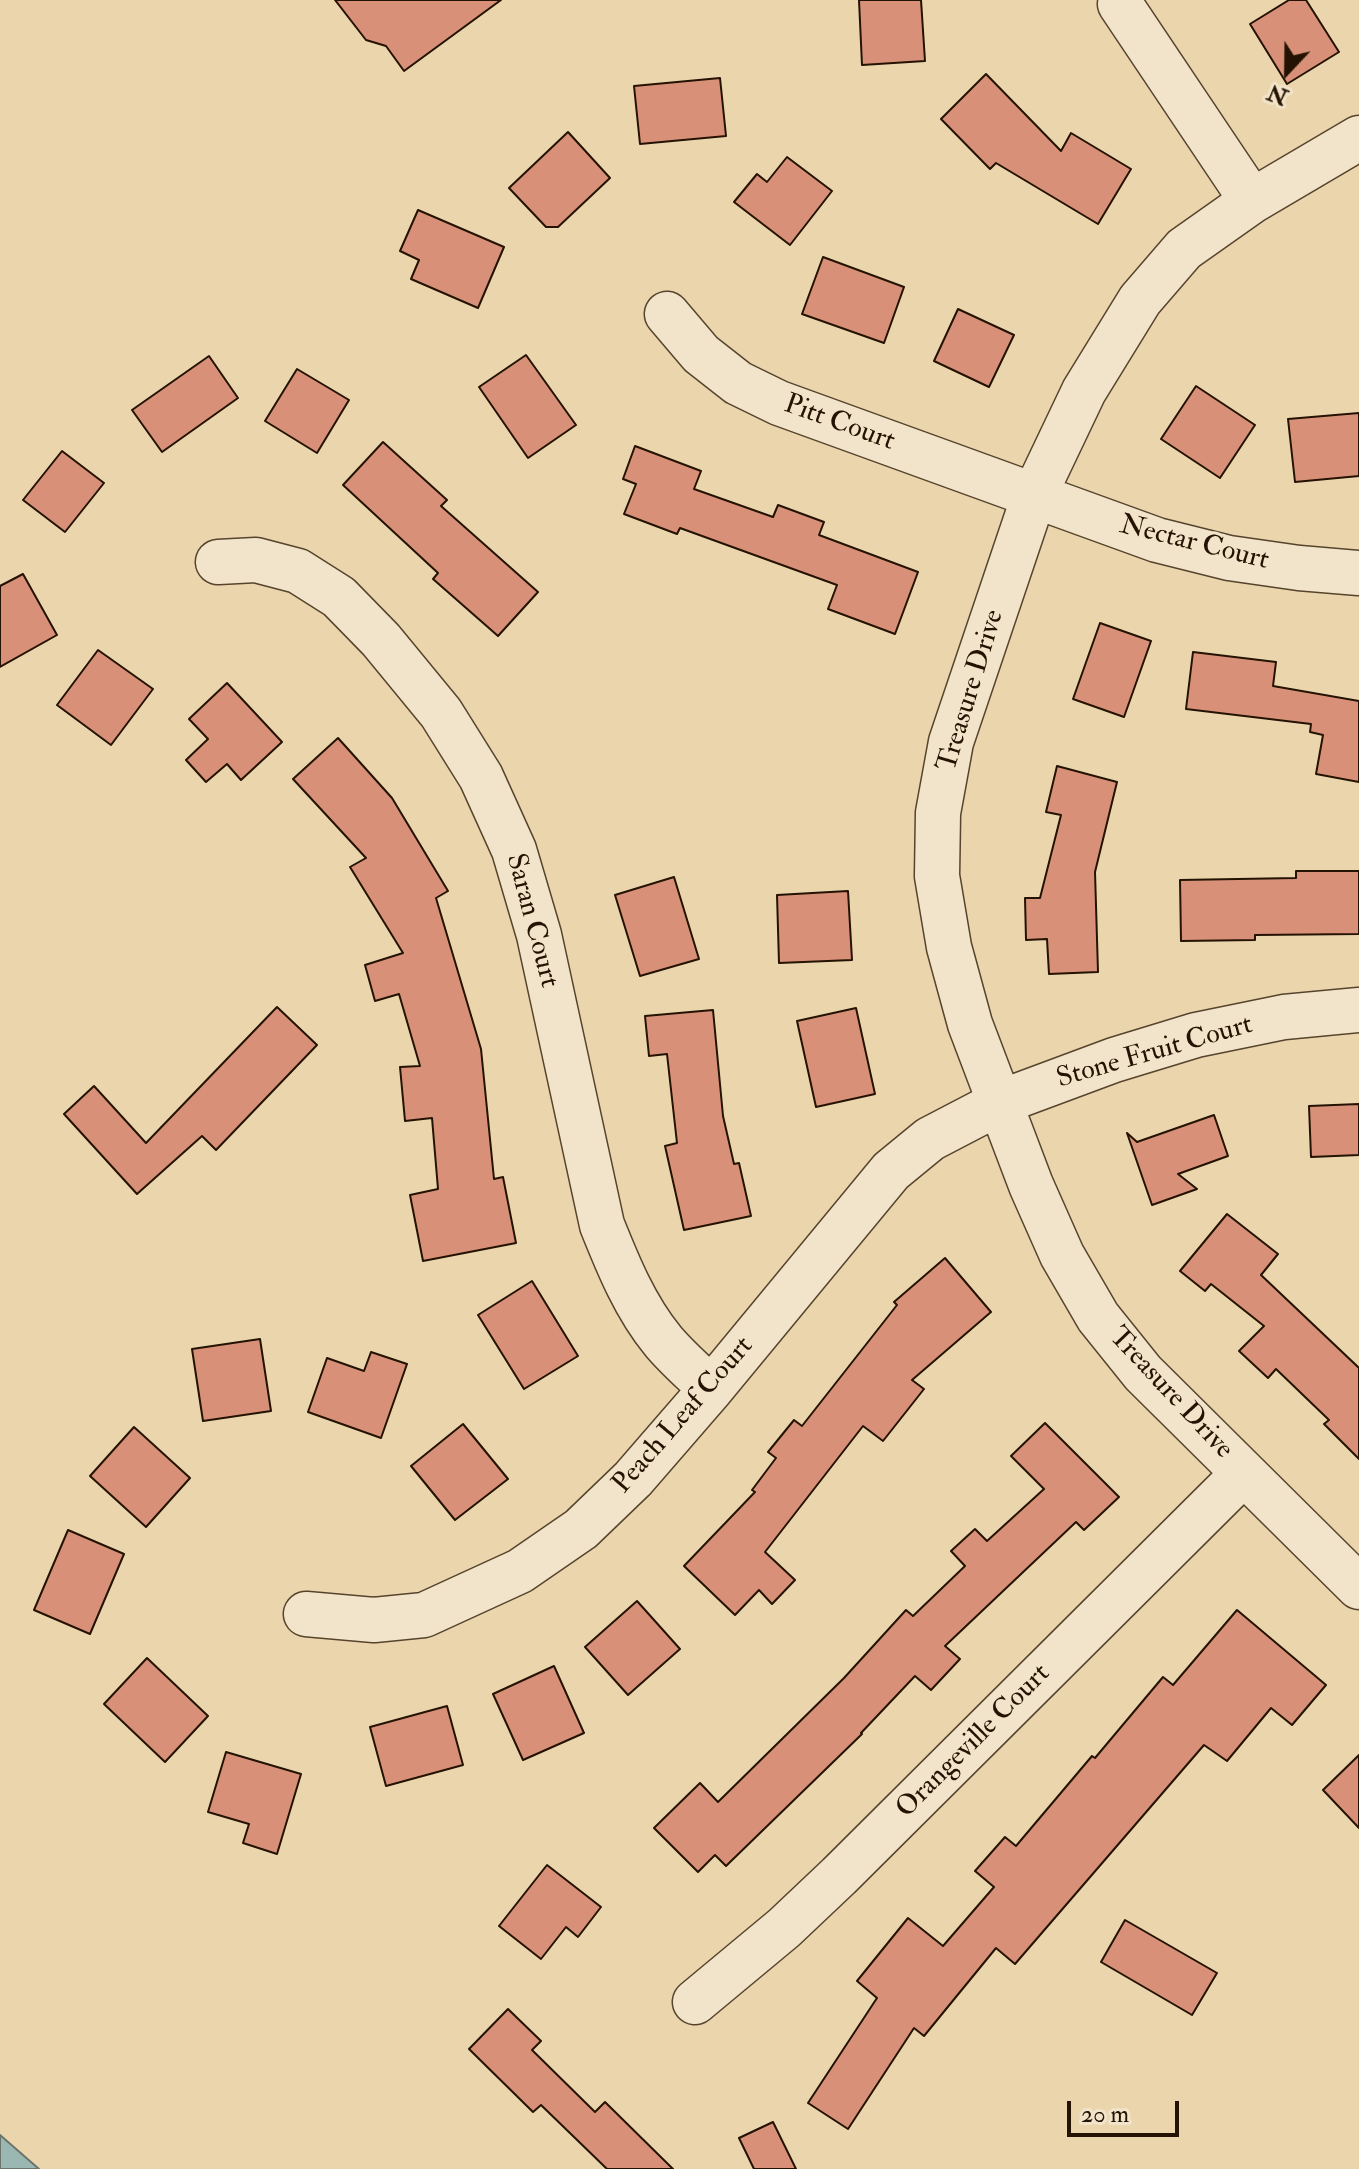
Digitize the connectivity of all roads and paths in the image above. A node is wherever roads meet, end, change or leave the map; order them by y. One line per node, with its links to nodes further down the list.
1 (1120, 4): 3 (street)
2 (1359, 138): 3 (street, Treasure Drive)
3 (1252, 201): 5 (street, Treasure Drive)
4 (667, 314): 5 (street, Pitt Court)
5 (1034, 496): 7 (street, Nectar Court); 9 (street, Treasure Drive)
6 (218, 562): 10 (street, Saran Court)
7 (1359, 573)
8 (1359, 1010): 9 (street, Stone Fruit Court)
9 (1001, 1102): 10 (street, Peach Leaf Court); 11 (street, Treasure Drive)
10 (711, 1389): 13 (street, Peach Leaf Court)
11 (1244, 1473): 12 (street, Treasure Drive); 14 (street, Orangeville Court)
12 (1359, 1587)
13 (306, 1614)
14 (695, 2002)

